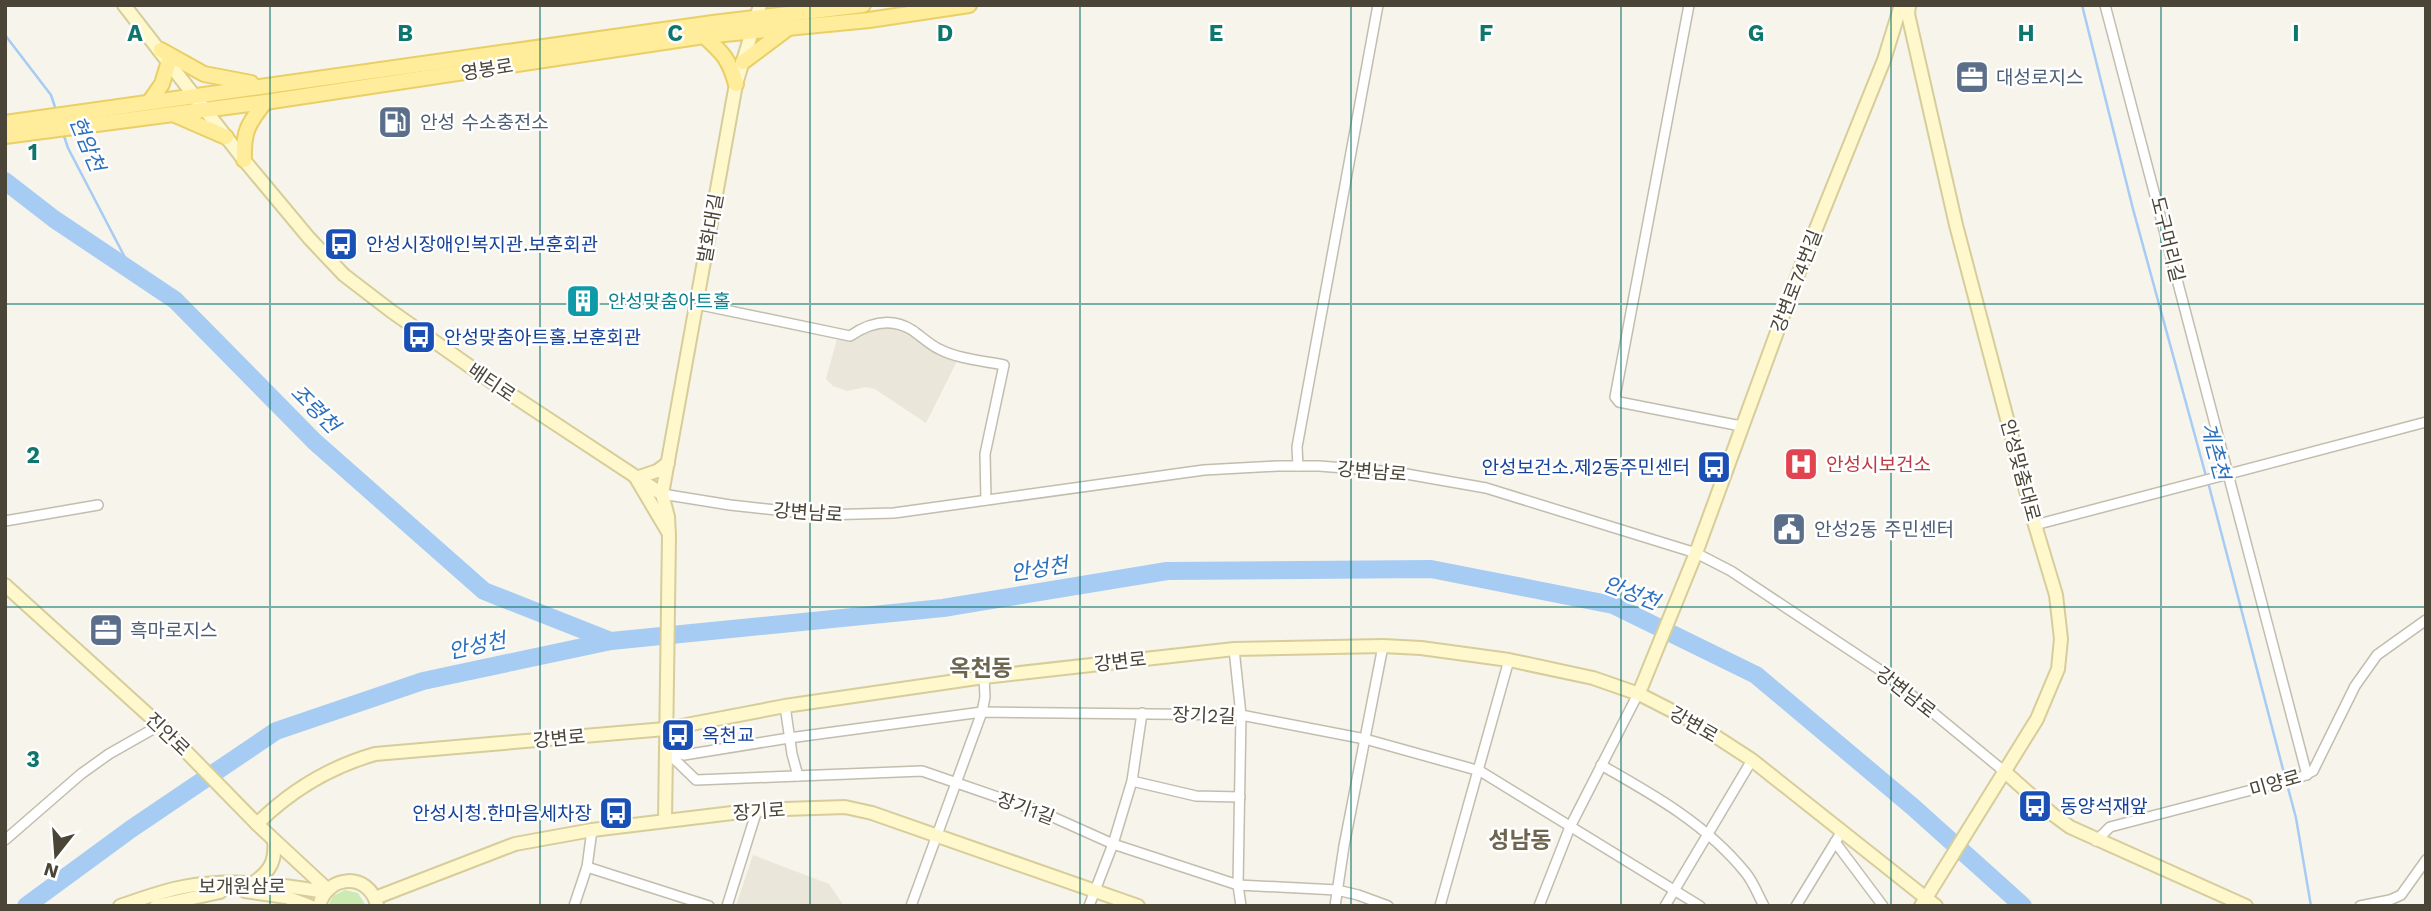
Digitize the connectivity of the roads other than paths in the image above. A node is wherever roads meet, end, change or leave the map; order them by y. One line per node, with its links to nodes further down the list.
1 (124, 5): 17 (main road, 배티로)
2 (744, 5): 11 (main road)
3 (863, 5): 9 (main road, 영봉로)
4 (969, 5): 12 (main road, 영봉로)
5 (1378, 5): 35 (street)
6 (1689, 5): 33 (street)
7 (2105, 5): 36 (street, 도구머리길)
8 (1906, 8): 15 (street, 강변로74번길); 16 (main road, 안성맞춤대로); 18 (main road)
9 (789, 9): 10 (main road, 영봉로)
10 (759, 11): 11 (main road, 영봉로); 13 (main road, 발화대길)
11 (731, 21): 21 (main road, 영봉로)
12 (789, 28): 13 (main road, 영봉로); 19 (main road)
13 (752, 32): 14 (main road, 영봉로); 19 (main road, 발화대길)
14 (704, 36): 20 (main road); 24 (main road, 영봉로)
15 (1894, 40): 16 (main road); 18 (street, 강변로74번길)
16 (1915, 45): 43 (main road, 안성맞춤대로)
17 (165, 55): 21 (main road); 22 (main road, 배티로); 23 (main road)
18 (1884, 60): 33 (main road, 강변로74번길)
19 (743, 62): 20 (main road, 발화대길)
20 (736, 84): 31 (main road, 발화대길)
21 (270, 86): 22 (main road, 영봉로)
22 (196, 95): 23 (main road, 영봉로); 25 (main road, 배티로)
23 (150, 102): 27 (main road, 영봉로)
24 (265, 102): 25 (main road, 영봉로); 30 (main road)
25 (205, 109): 26 (main road, 영봉로); 29 (main road, 배티로)
26 (172, 114): 28 (main road, 영봉로); 29 (main road)
27 (5, 123)
28 (5, 136)
29 (226, 137): 30 (main road, 배티로)
30 (244, 160): 37 (main road, 배티로)
31 (696, 304): 34 (main road, 발화대길); 39 (street)
32 (2426, 422): 36 (street)
33 (1741, 426): 44 (main road, 강변로74번길)
34 (668, 463): 37 (main road); 38 (main road, 발화대길)
35 (1298, 466): 39 (street, 강변남로); 44 (street, 강변남로)
36 (2224, 475): 43 (street); 66 (street, 도구머리길)
37 (636, 478): 38 (main road, 배티로); 41 (main road)
38 (662, 494): 39 (street, 강변남로); 41 (main road)
39 (986, 500)
40 (97, 505): 42 (street)
41 (664, 517): 56 (main road)
42 (5, 521)
43 (2035, 525): 65 (main road, 안성맞춤대로)
44 (1696, 553): 51 (main road, 강변로74번길); 65 (street, 강변남로)
45 (5, 585): 57 (main road, 진안로)
46 (2426, 620): 66 (street, 미양로)
47 (1383, 646): 48 (main road, 강변로); 49 (main road, 강변로); 59 (street)
48 (1234, 649): 50 (main road, 강변로); 55 (street)
49 (1509, 660): 51 (main road, 강변로); 63 (street)
50 (984, 677): 52 (main road, 강변로); 53 (street)
51 (1640, 691): 61 (main road, 강변로); 62 (street)
52 (785, 706): 56 (main road, 강변로); 58 (street)
53 (982, 712): 54 (street, 장기2길); 58 (street, 장기2길); 68 (street)
54 (1142, 713): 55 (street, 장기2길); 67 (street)
55 (1241, 715): 59 (street, 장기2길); 69 (street)
56 (665, 725): 60 (main road); 72 (main road, 강변로)
57 (162, 728): 72 (main road, 진안로); 78 (street)
58 (789, 738): 60 (street, 장기2길); 64 (street)
59 (1364, 739): 63 (street, 장기2길); 87 (street)
60 (666, 750): 64 (street, 장기1길); 71 (main road)
61 (1752, 760): 75 (street); 77 (main road, 강변로)
62 (1601, 765): 73 (street); 75 (street)
63 (1479, 771): 73 (street, 장기2길); 105 (street)
64 (798, 776): 68 (street, 장기1길)
65 (2002, 776): 80 (main road); 90 (main road, 안성맞춤대로)
66 (2304, 776): 80 (street, 미양로)
67 (1132, 781): 69 (street); 81 (street)
68 (957, 783): 76 (street); 81 (street, 장기1길)
69 (1240, 797): 85 (street)
70 (757, 810): 71 (main road, 장기로); 76 (main road, 장기로); 98 (street)
71 (665, 821): 74 (main road, 장기로)
72 (257, 824): 79 (main road, 진안로)
73 (1570, 827): 89 (street, 장기2길); 106 (street)
74 (592, 830): 83 (street); 91 (main road, 장기로)
75 (1708, 834): 89 (street); 109 (street)
76 (936, 835): 88 (main road, 장기로); 99 (street)
77 (1838, 836): 90 (main road, 강변로); 110 (street); 111 (street)
78 (5, 840)
79 (274, 840): 84 (main road); 86 (main road, 진안로)
80 (2096, 841): 112 (main road)
81 (1113, 844): 85 (street, 장기1길); 88 (street)
82 (2426, 860): 113 (street)
83 (587, 867): 96 (street); 97 (street)
84 (253, 883): 86 (main road, 보개원삼로); 92 (main road, 보개원삼로)
85 (1238, 885): 87 (street, 장기1길); 102 (street)
86 (326, 890): 91 (main road); 95 (main road)
87 (1337, 890): 103 (street); 104 (street, 장기1길)
88 (1095, 891): 100 (street); 101 (main road, 장기로)
89 (1674, 891): 107 (street); 108 (street, 장기2길)
90 (1928, 900)
91 (376, 902)
92 (120, 906)
93 (156, 906): 94 (main road, 보개원삼로)
94 (310, 906)
95 (319, 906)
96 (574, 906)
97 (709, 906)
98 (727, 906)
99 (911, 906)
100 (1089, 906)
101 (1138, 906)
102 (1241, 906)
103 (1335, 906)
104 (1388, 906)
105 (1440, 906)
106 (1539, 906)
107 (1665, 906)
108 (1700, 906)
109 (1764, 906)
110 (1796, 906)
111 (1883, 906)
112 (2246, 906)
113 (2360, 906)

